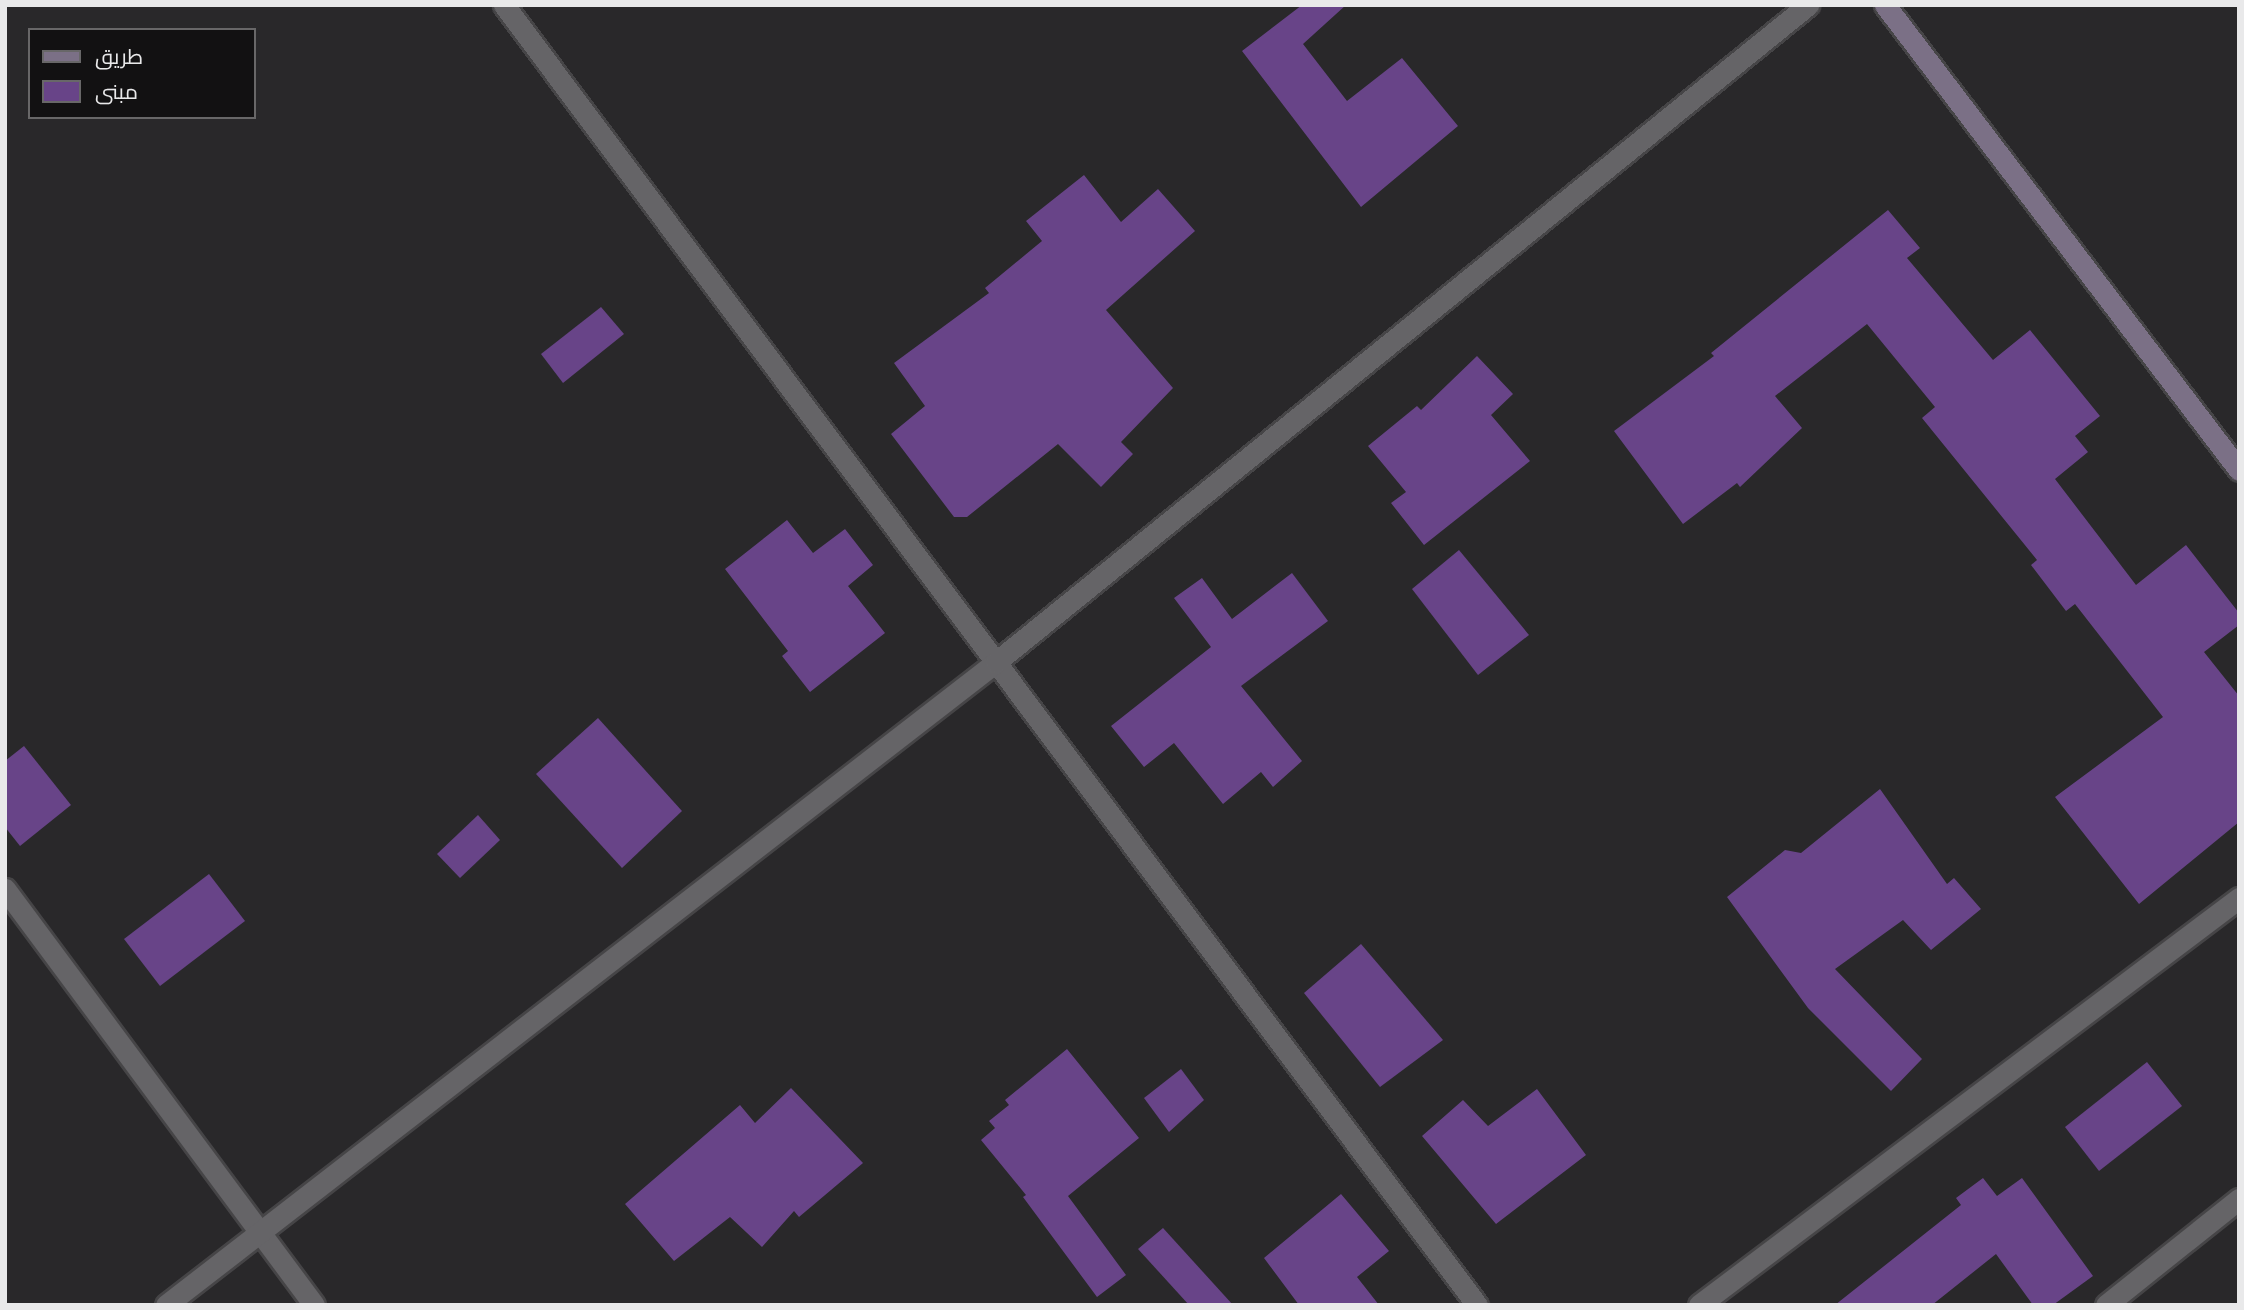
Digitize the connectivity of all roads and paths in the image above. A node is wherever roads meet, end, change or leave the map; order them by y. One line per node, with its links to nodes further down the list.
1 (504, 5): 5 (street)
2 (1808, 5): 5 (street)
3 (1885, 5): 4 (street)
4 (2239, 470)
5 (996, 662): 9 (street); 12 (street)
6 (5, 889): 9 (street)
7 (2239, 898): 13 (street)
8 (2239, 1199): 14 (street)
9 (260, 1232): 10 (street); 11 (street)
10 (166, 1305)
11 (314, 1305)
12 (1477, 1305)
13 (1699, 1305)
14 (2106, 1305)

